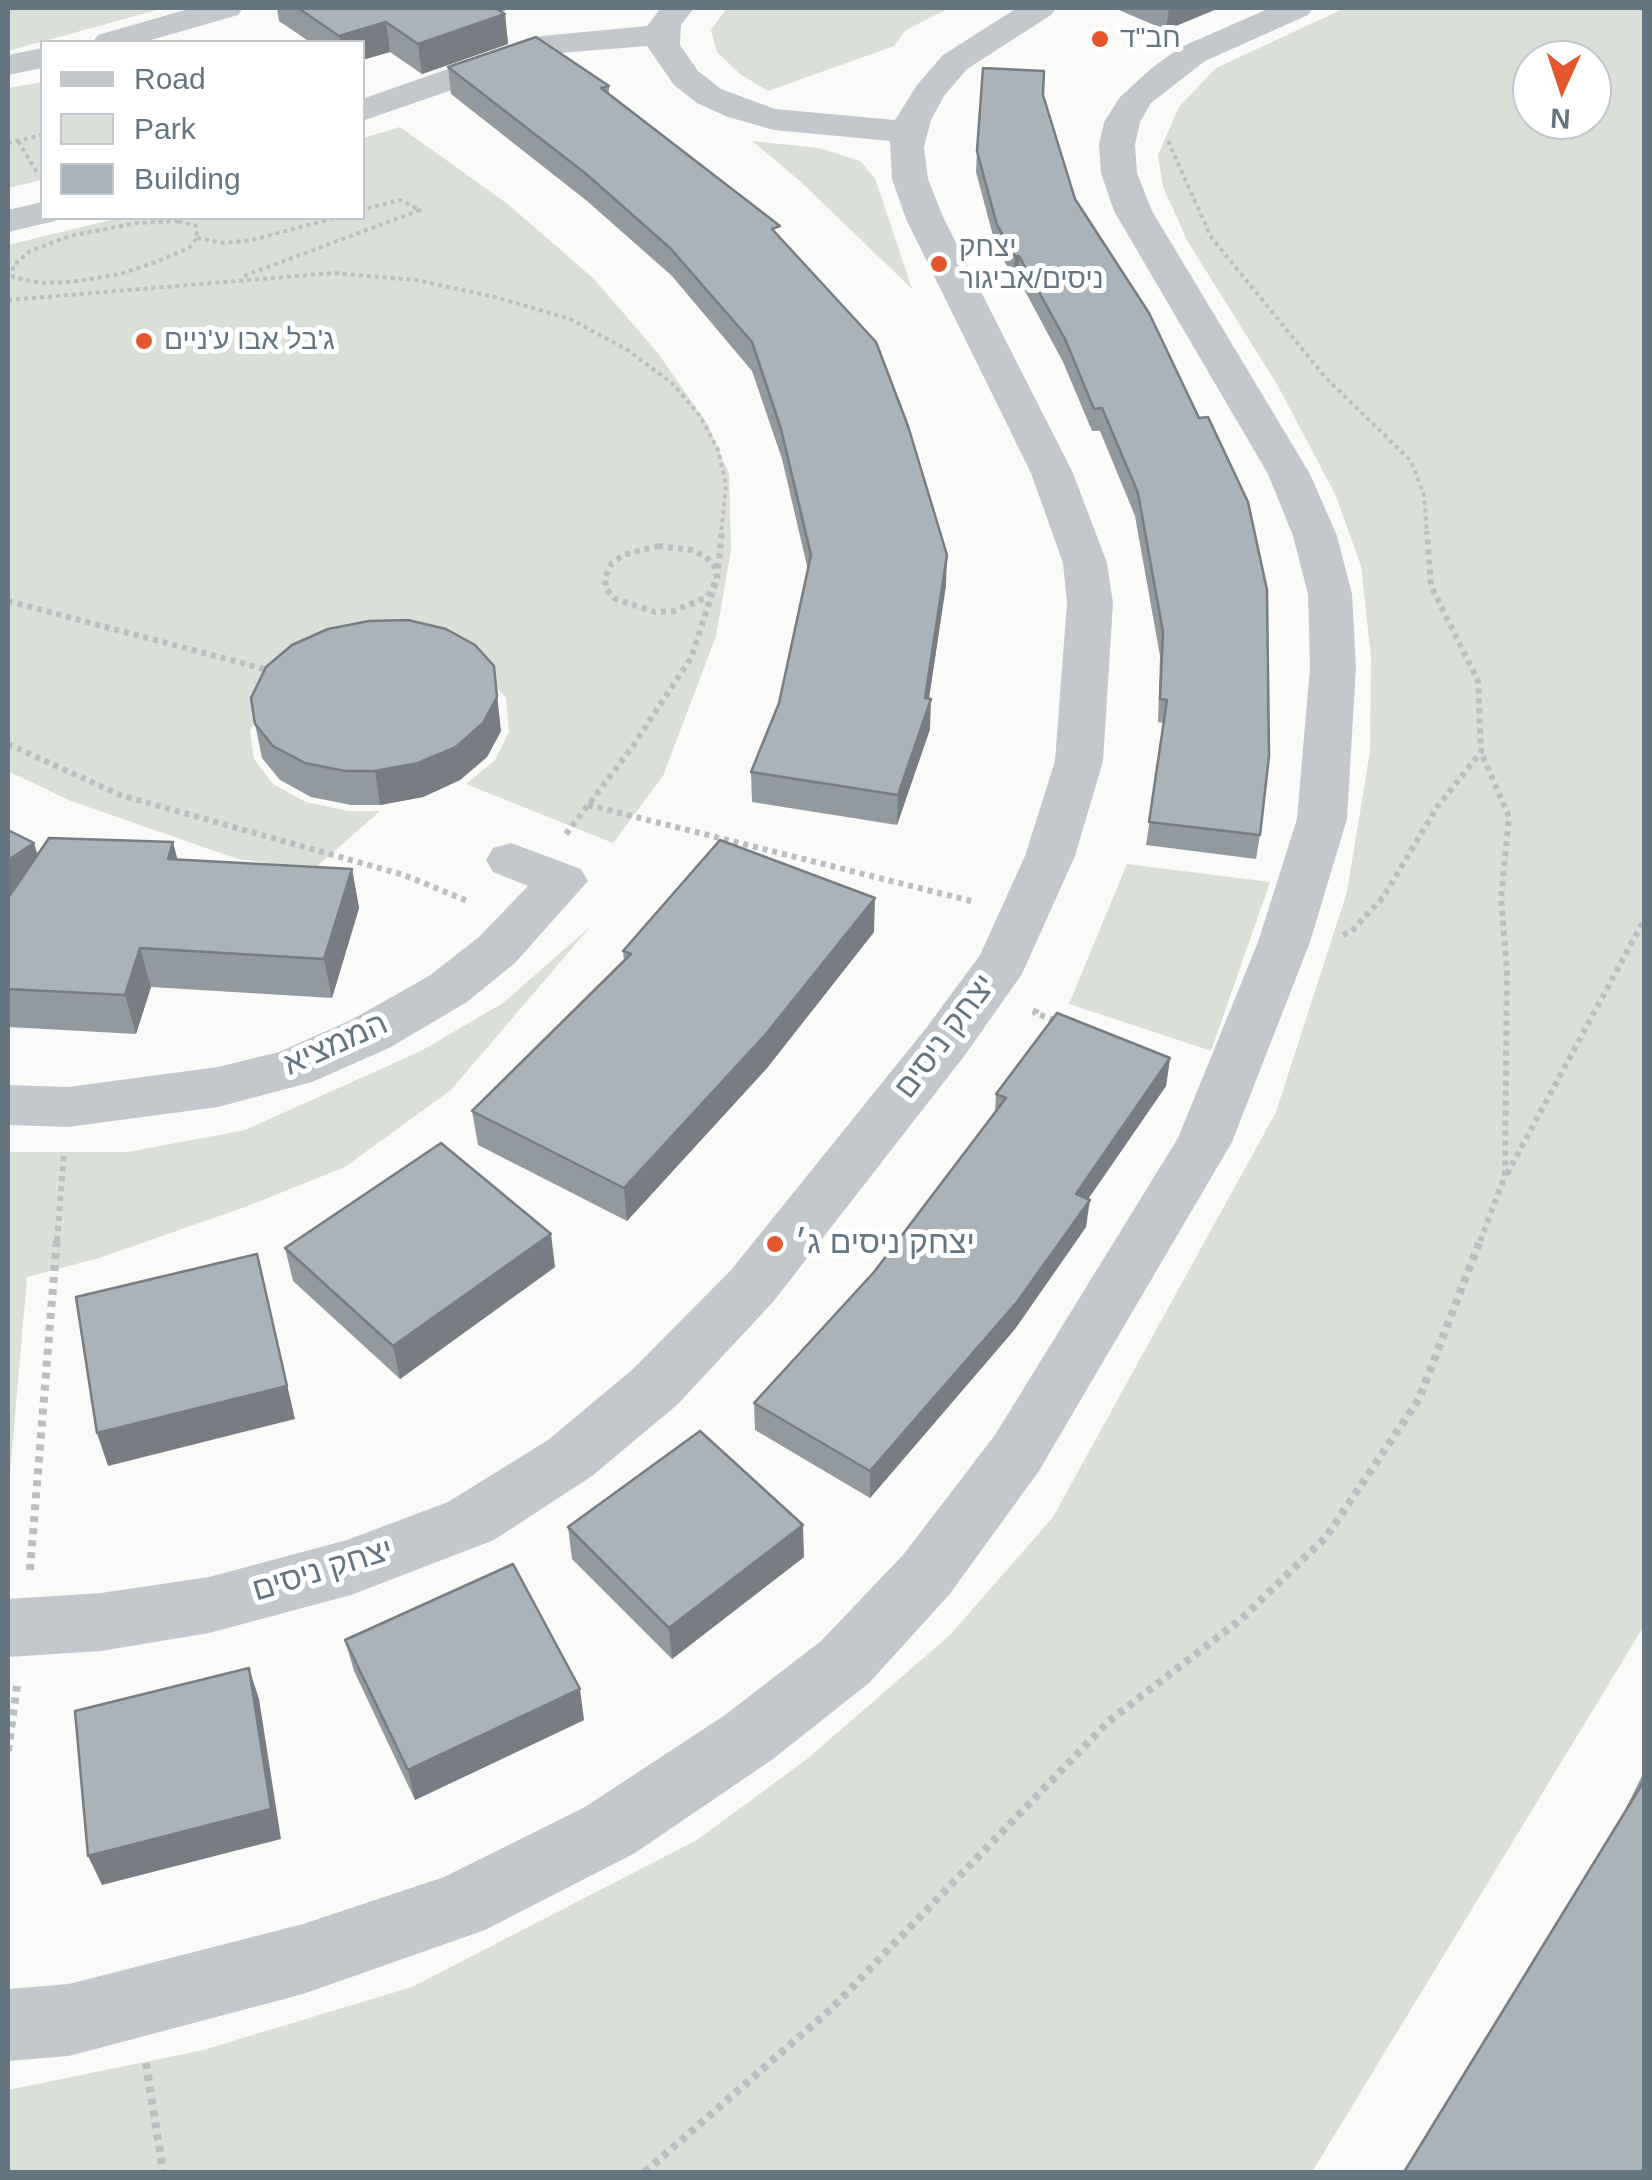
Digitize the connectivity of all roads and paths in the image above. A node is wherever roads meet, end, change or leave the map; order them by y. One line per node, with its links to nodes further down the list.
1 (226, 8): 5 (street)
2 (1039, 8): 9 (street, יצחק ניסים)
3 (1296, 8): 39 (street)
4 (670, 21): 8 (street); 9 (street)
5 (117, 40)
6 (40, 58): 7 (street)
7 (8, 65)
8 (365, 109)
9 (910, 132): 29 (street, יצחק ניסים)
10 (40, 136): 11 (path)
11 (18, 142): 12 (path); 13 (path)
12 (8, 143)
13 (40, 178)
14 (365, 209): 20 (path)
15 (40, 214): 18 (street)
16 (135, 220): 19 (path); 19 (path)
17 (327, 220): 19 (path)
18 (8, 222)
19 (197, 238)
20 (232, 280): 21 (path); 22 (path)
21 (8, 300)
22 (717, 579): 22 (path); 27 (path)
23 (8, 601): 24 (path)
24 (281, 674)
25 (8, 744): 31 (path)
26 (1481, 752): 36 (path)
27 (588, 805): 28 (path); 29 (path)
28 (524, 866): 31 (street, הממציא)
29 (1025, 914): 37 (street, יצחק ניסים)
30 (1644, 920): 36 (path)
31 (522, 924): 35 (street, הממציא)
32 (1042, 994): 33 (path)
33 (1070, 1026)
34 (8, 1105): 35 (street, הממציא)
35 (68, 1108): 37 (path)
36 (1505, 1176): 42 (path)
37 (16, 1628): 38 (path)
38 (8, 1750)
39 (136, 2002): 40 (street); 41 (path)
40 (8, 2025)
41 (162, 2172)
42 (645, 2172)

